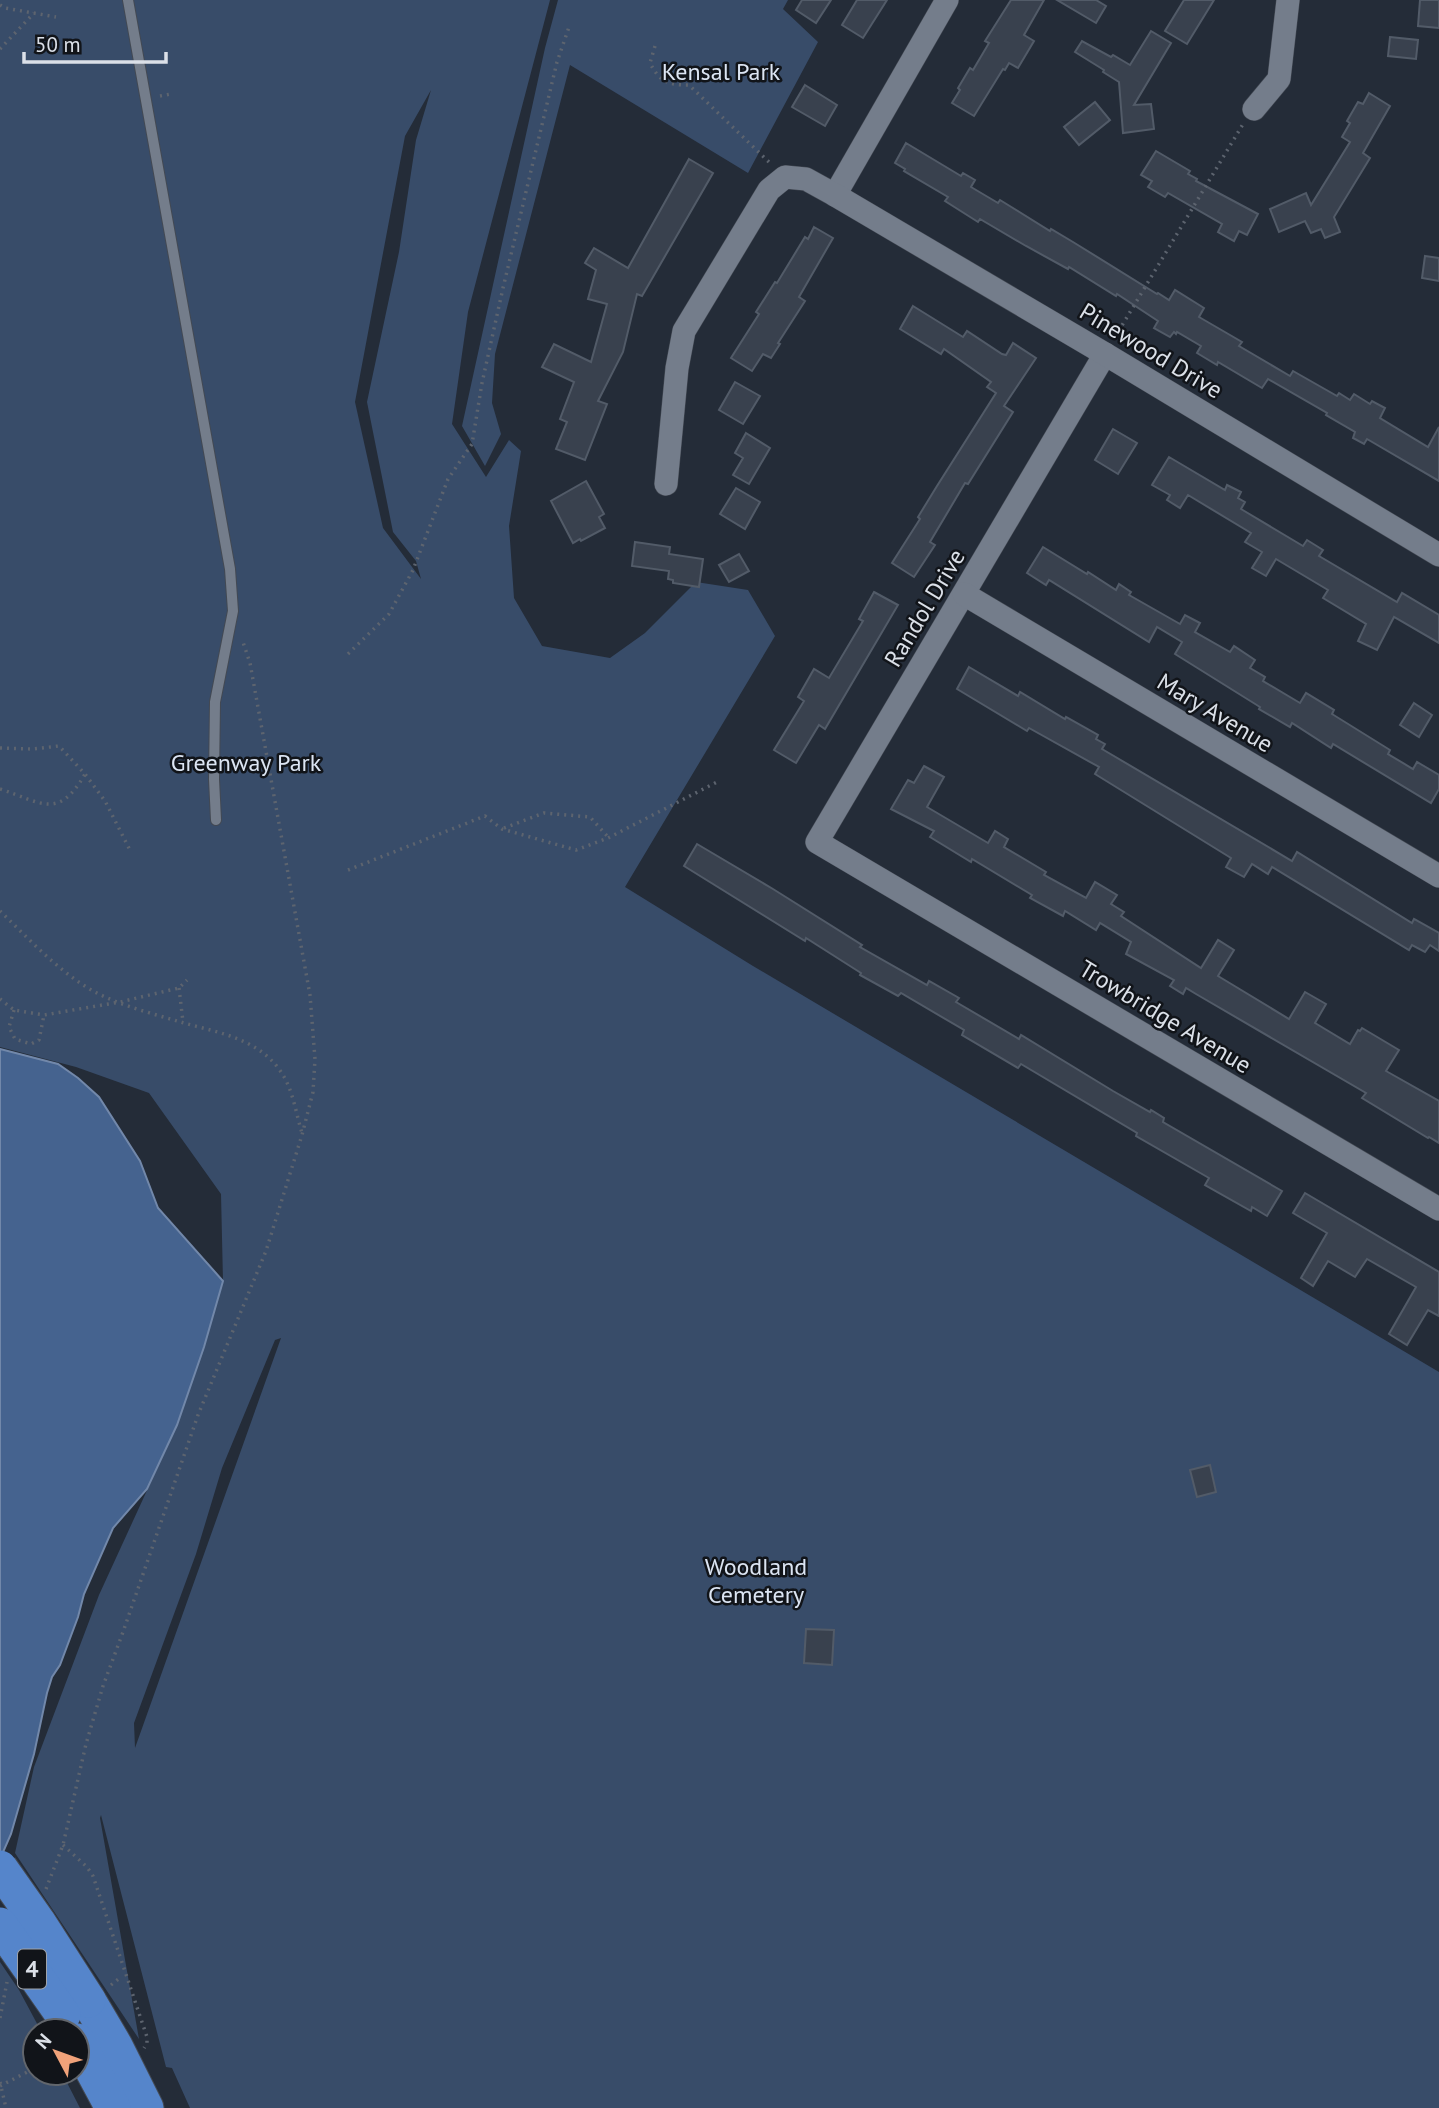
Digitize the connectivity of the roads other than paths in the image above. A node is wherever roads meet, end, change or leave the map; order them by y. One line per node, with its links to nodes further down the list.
1 (128, 0): 10 (lane)
2 (947, 0): 5 (street)
3 (1288, 0): 4 (street)
4 (1254, 109)
5 (835, 195): 6 (street, Pinewood Drive); 7 (street, Pinewood Drive)
6 (1105, 354): 8 (street, Pinewood Drive); 9 (street, Randol Drive)
7 (666, 484)
8 (1439, 555)
9 (964, 594): 11 (street, Randol Drive); 12 (street, Mary Avenue)
10 (216, 820)
11 (864, 870): 13 (street, Trowbridge Avenue)
12 (1439, 876)
13 (1439, 1209)
14 (0, 1868): 16 (main road, bridge)
15 (0, 1924): 16 (main road, 4, bridge)
16 (82, 2014): 17 (main road, 4); 18 (main road)
17 (113, 2108)
18 (146, 2108)

